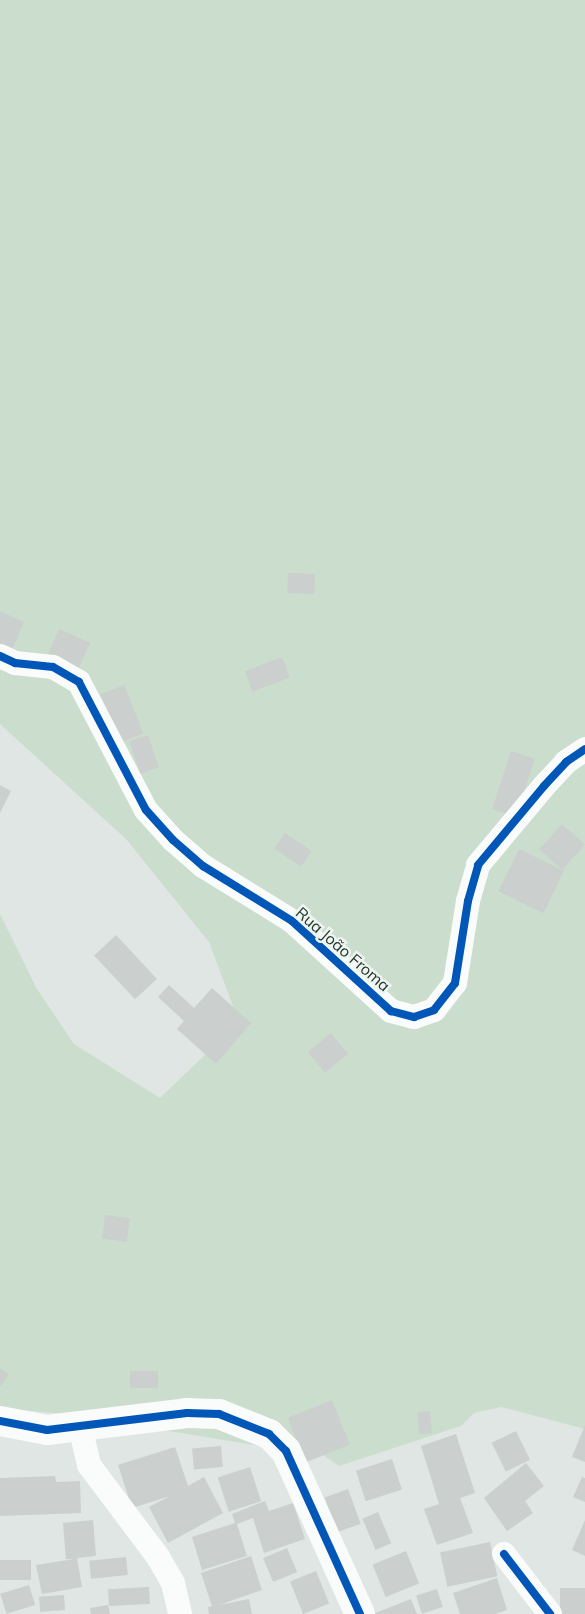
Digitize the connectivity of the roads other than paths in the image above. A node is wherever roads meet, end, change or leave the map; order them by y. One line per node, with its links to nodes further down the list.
1 (0, 656): 2 (street, Rua João Froma)
2 (585, 749)
3 (0, 1421): 4 (street)
4 (80, 1426): 6 (street); 7 (street)
5 (504, 1554): 8 (street)
6 (180, 1614)
7 (360, 1614)
8 (550, 1614)

